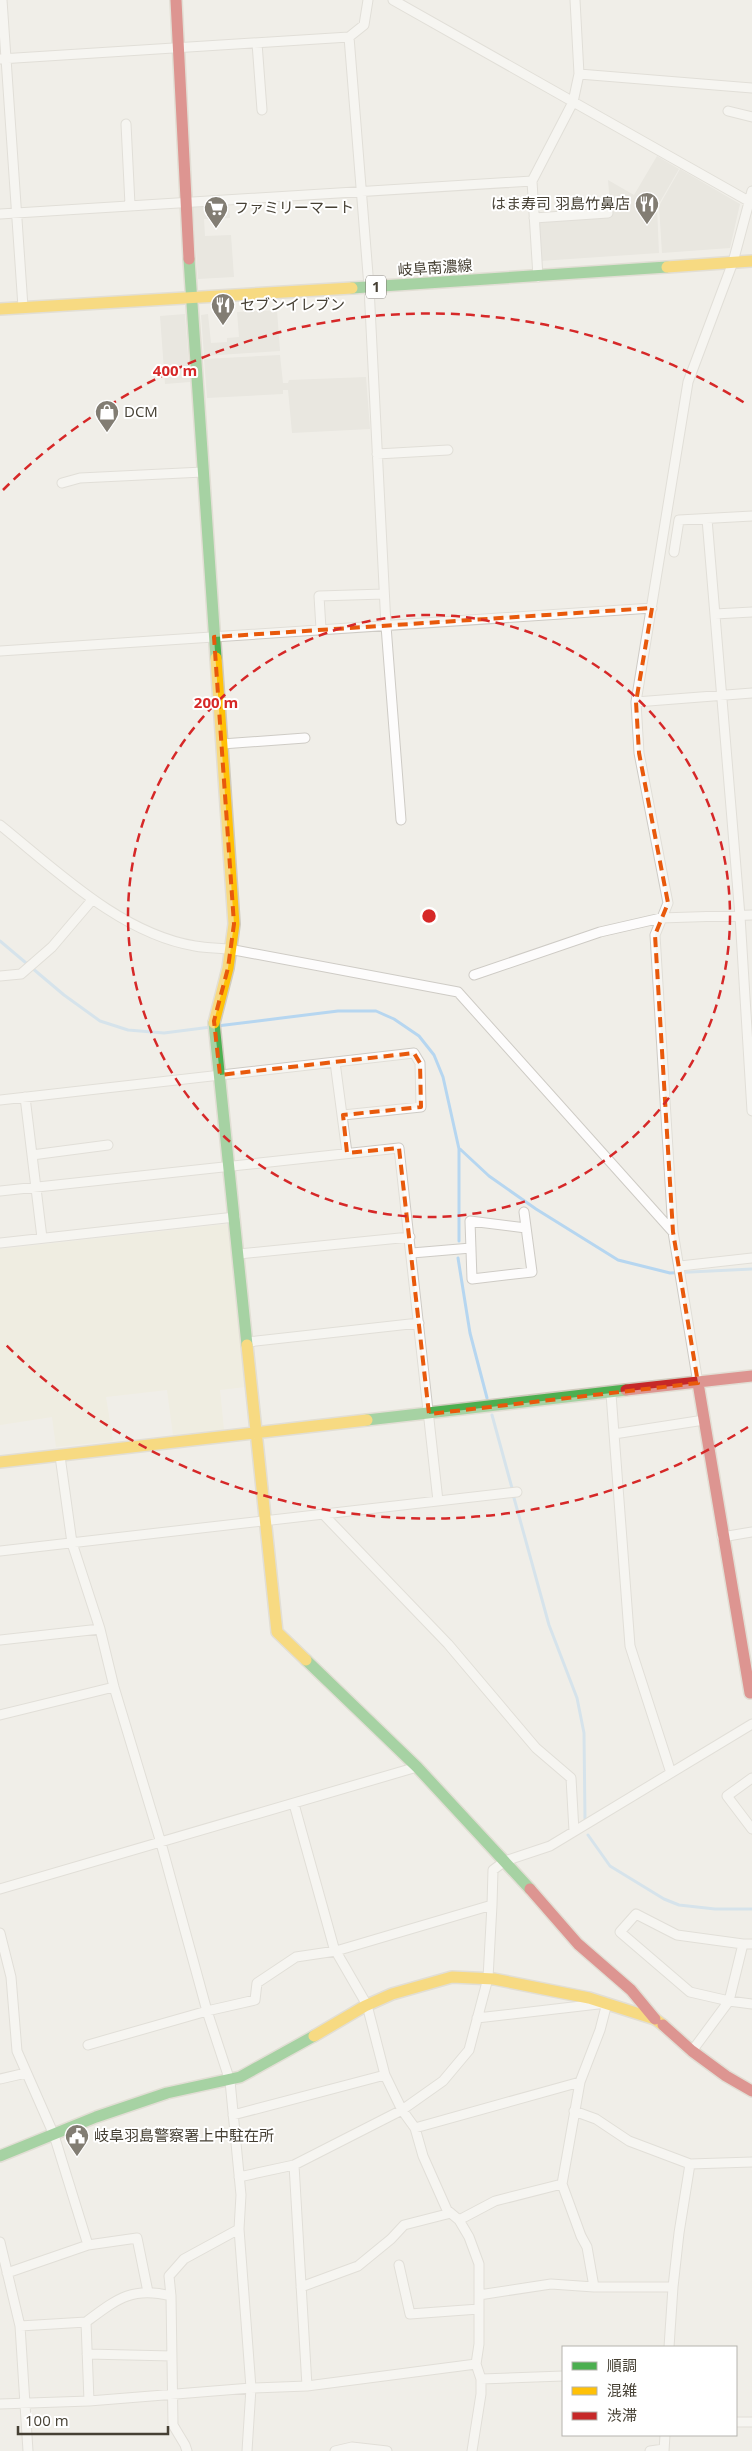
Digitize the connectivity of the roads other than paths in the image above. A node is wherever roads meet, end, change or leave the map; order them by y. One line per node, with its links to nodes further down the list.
1 (2, 0): 9 (street)
2 (176, 0): 8 (street)
3 (368, 0): 6 (street)
4 (393, 0): 12 (street)
5 (575, 0): 10 (street)
6 (349, 37): 7 (street); 18 (street)
7 (257, 43): 8 (street); 13 (street)
8 (180, 48): 9 (street); 20 (street)
9 (3, 59): 23 (street)
10 (579, 74): 11 (street); 12 (street)
11 (752, 88)
12 (573, 102): 17 (street); 21 (street)
13 (262, 110)
14 (728, 111): 15 (street)
15 (752, 117)
16 (126, 124): 22 (street)
17 (532, 181): 18 (street); 26 (street)
18 (362, 191): 20 (street); 30 (street)
19 (752, 191): 21 (street)
20 (186, 202): 22 (street); 31 (street)
21 (750, 202): 28 (street)
22 (130, 205): 23 (street)
23 (16, 213): 25 (street); 32 (street)
24 (608, 213): 26 (street)
25 (0, 214)
26 (534, 218): 29 (street)
27 (752, 261): 28 (street, 岐阜南濃線 / 1)
28 (733, 262): 29 (street, 岐阜南濃線 / 1); 42 (street)
29 (538, 277): 30 (street, 岐阜南濃線 / 1)
30 (369, 287): 31 (street, 岐阜南濃線 / 1); 35 (street)
31 (191, 296): 32 (street, 岐阜南濃線 / 1); 36 (street)
32 (23, 307): 33 (street, 岐阜南濃線 / 1)
33 (0, 308)
34 (448, 450): 35 (street)
35 (377, 454): 41 (street)
36 (203, 472): 37 (street); 47 (street)
37 (62, 483)
38 (752, 516): 39 (street)
39 (707, 519): 40 (street); 44 (street)
40 (674, 552)
41 (384, 594): 45 (street); 46 (street)
42 (652, 608): 45 (street); 51 (street)
43 (752, 612): 44 (street)
44 (715, 614): 50 (street)
45 (386, 626): 46 (street); 54 (street)
46 (321, 629): 47 (street)
47 (214, 637): 48 (street); 53 (street)
48 (0, 652)
49 (752, 693): 50 (street)
50 (721, 695): 51 (street); 58 (street)
51 (636, 702): 59 (street)
52 (305, 738): 53 (street)
53 (222, 744): 60 (street)
54 (401, 820)
55 (0, 825): 56 (street)
56 (92, 900): 60 (street); 62 (street)
57 (752, 915): 58 (street)
58 (740, 916): 59 (street); 67 (street)
59 (661, 918): 61 (street); 78 (street)
60 (229, 949): 64 (street); 78 (street)
61 (474, 975)
62 (0, 976)
63 (336, 1062): 64 (street); 68 (street); 68 (street)
64 (220, 1075): 65 (street); 72 (street)
65 (25, 1097): 66 (street); 71 (street)
66 (0, 1100)
67 (752, 1111)
68 (343, 1115): 70 (street)
69 (108, 1145): 71 (street)
70 (348, 1153): 72 (street); 79 (street)
71 (32, 1155): 73 (street)
72 (229, 1166): 73 (street); 76 (street)
73 (36, 1187): 74 (street); 80 (street)
74 (0, 1191)
75 (524, 1212): 77 (street)
76 (235, 1217): 80 (street); 84 (street)
77 (526, 1228): 82 (street); 82 (street)
78 (673, 1232): 86 (street)
79 (410, 1237): 83 (street); 84 (street)
80 (42, 1238): 81 (street)
81 (0, 1243)
82 (471, 1248): 83 (street)
83 (412, 1253): 87 (street)
84 (239, 1254): 88 (street)
85 (752, 1258): 86 (street)
86 (681, 1270): 90 (street)
87 (419, 1323): 88 (street); 92 (street)
88 (248, 1342): 94 (street)
89 (752, 1376): 90 (street)
90 (698, 1384): 91 (street); 93 (street)
91 (611, 1394): 92 (street); 95 (street)
92 (429, 1414): 94 (street); 99 (street)
93 (704, 1420): 95 (street); 103 (street)
94 (258, 1433): 96 (street); 101 (street)
95 (614, 1434): 113 (street)
96 (60, 1456): 97 (street); 104 (street)
97 (0, 1462)
98 (517, 1492): 99 (street)
99 (438, 1501): 100 (street)
100 (324, 1515): 101 (street); 117 (street)
101 (266, 1522): 104 (street); 112 (street)
102 (752, 1532): 103 (street)
103 (722, 1537): 109 (street)
104 (72, 1544): 105 (street); 106 (street)
105 (0, 1552)
106 (100, 1629): 107 (street); 108 (street)
107 (0, 1640)
108 (114, 1687): 110 (street); 118 (street)
109 (751, 1694)
110 (0, 1715)
111 (752, 1724): 113 (street)
112 (417, 1767): 115 (street); 119 (street)
113 (671, 1773): 117 (street)
114 (752, 1778): 116 (street)
115 (294, 1804): 118 (street); 124 (street)
116 (752, 1829)
117 (574, 1831): 119 (street)
118 (162, 1843): 120 (street); 130 (street)
119 (505, 1861): 121 (street); 132 (street)
120 (0, 1889)
121 (492, 1904): 124 (street); 125 (street)
122 (0, 1933): 135 (street)
123 (747, 1944): 126 (street); 126 (street)
124 (336, 1951): 129 (street); 130 (street)
125 (488, 1978): 127 (street); 129 (street); 131 (street)
126 (729, 2001): 128 (street); 134 (street)
127 (607, 2003): 131 (street); 132 (street); 139 (street)
128 (752, 2004)
129 (367, 2005): 136 (street); 138 (street)
130 (207, 2010): 133 (street); 138 (street)
131 (477, 2018): 141 (street)
132 (655, 2019): 134 (street)
133 (88, 2045)
134 (692, 2051): 140 (street)
135 (26, 2073): 137 (street); 145 (street)
136 (386, 2075): 141 (street); 143 (street)
137 (0, 2079)
138 (230, 2081): 143 (street); 145 (street)
139 (580, 2082): 142 (street); 144 (street)
140 (752, 2091)
141 (402, 2110): 144 (street); 149 (street)
142 (574, 2111): 148 (street); 151 (street)
143 (233, 2115): 150 (street)
144 (415, 2128): 152 (street)
145 (54, 2135): 146 (street); 156 (street)
146 (0, 2156)
147 (752, 2162): 148 (street)
148 (690, 2164): 161 (street)
149 (294, 2165): 150 (street); 160 (street)
150 (239, 2177): 154 (street)
151 (562, 2184): 153 (street); 159 (street)
152 (450, 2213): 153 (street); 160 (street)
153 (459, 2220): 163 (street)
154 (239, 2228): 164 (street); 175 (street)
155 (0, 2242): 158 (street)
156 (88, 2245): 158 (street); 162 (street)
157 (399, 2265): 165 (street)
158 (7, 2273): 167 (street)
159 (594, 2286): 161 (street); 163 (street)
160 (301, 2287): 174 (street)
161 (673, 2287): 168 (street)
162 (148, 2292): 164 (street); 166 (street)
163 (479, 2295): 165 (street)
164 (171, 2296): 170 (street)
165 (479, 2309): 171 (street)
166 (86, 2322): 167 (street); 169 (street)
167 (20, 2326): 179 (street)
168 (670, 2346)
169 (87, 2354): 170 (street); 177 (street)
170 (172, 2356): 176 (street)
171 (476, 2364): 173 (street); 174 (street)
172 (562, 2376): 173 (street)
173 (481, 2379): 189 (street)
174 (307, 2386): 175 (street)
175 (251, 2388): 176 (street); 186 (street)
176 (171, 2394): 177 (street); 185 (street)
177 (89, 2401): 179 (street)
178 (0, 2404): 179 (street)
179 (25, 2404): 184 (street)
180 (737, 2422): 181 (street)
181 (752, 2422)
182 (665, 2436): 183 (street)
183 (664, 2450): 190 (street)
184 (28, 2451)
185 (187, 2451)
186 (247, 2451)
187 (335, 2451): 188 (street)
188 (387, 2451)
189 (472, 2451)
190 (650, 2451)

